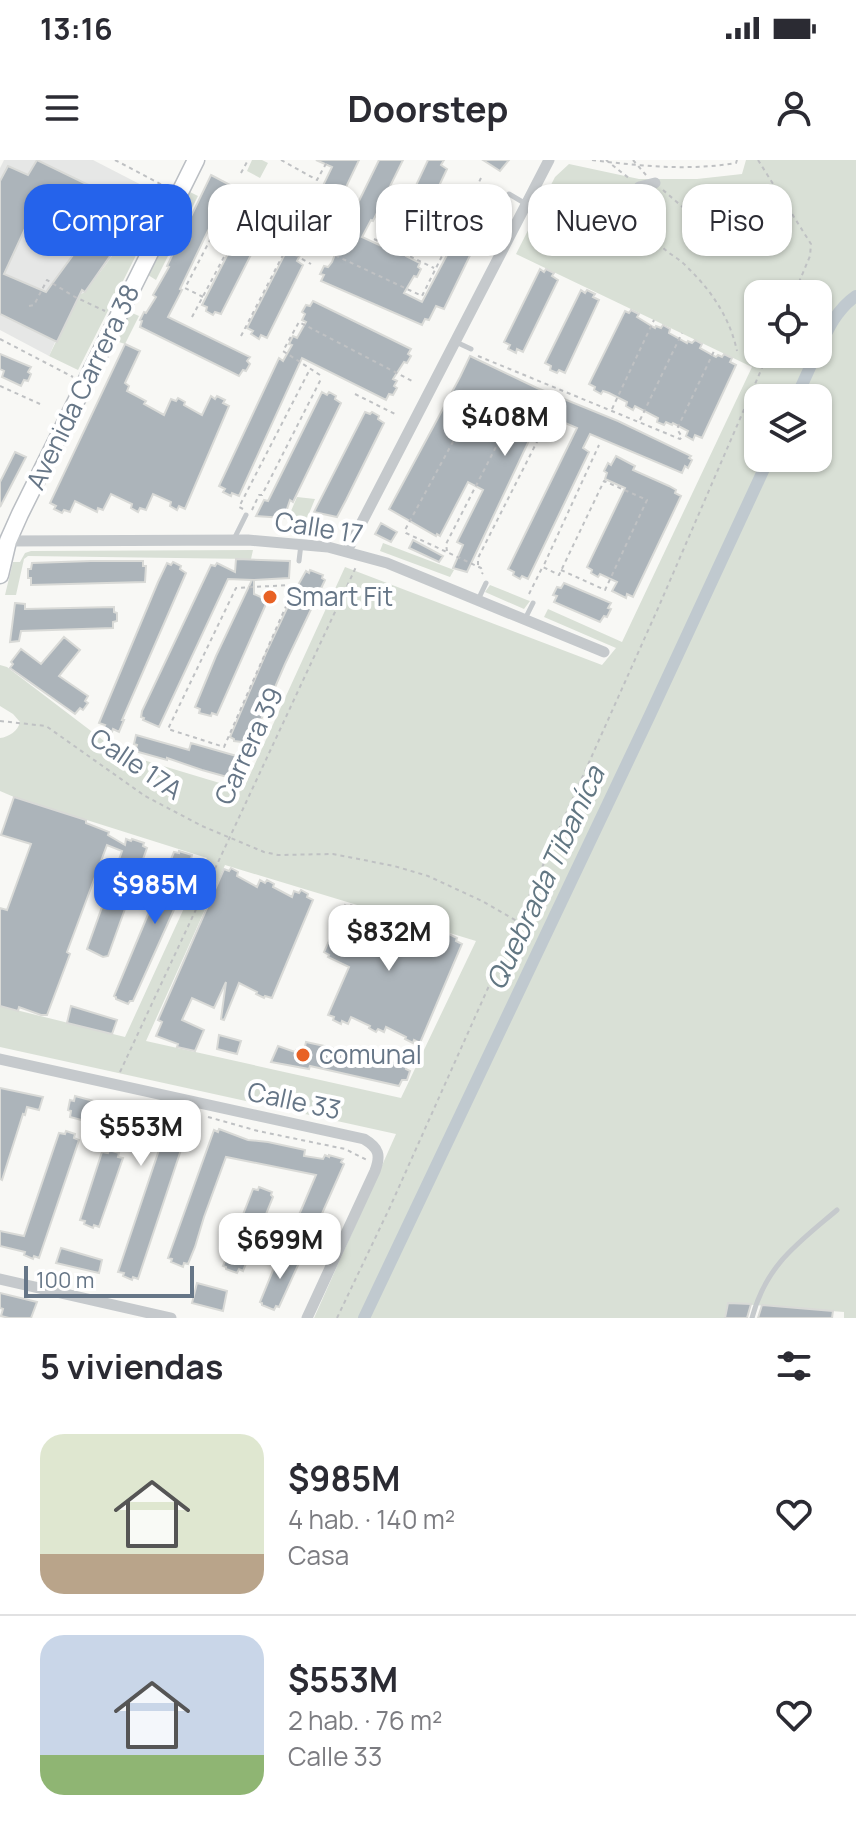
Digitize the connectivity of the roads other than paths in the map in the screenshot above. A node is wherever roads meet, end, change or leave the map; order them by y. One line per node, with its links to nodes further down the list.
1 (196, 160): 11 (main road, Avenida Carrera 38)
2 (549, 160): 6 (street)
3 (655, 183): 4 (street)
4 (651, 184)
5 (512, 196): 6 (lane)
6 (527, 204): 7 (street)
7 (455, 342): 8 (lane); 13 (street)
8 (470, 350)
9 (246, 515): 10 (lane)
10 (233, 540): 11 (street, Calle 17); 12 (street, Calle 17)
11 (8, 541): 15 (main road, Avenida Carrera 38)
12 (302, 543): 13 (street, Calle 17); 14 (lane)
13 (347, 551): 17 (street, Calle 17)
14 (299, 561)
15 (0, 575)
16 (486, 583): 17 (lane)
17 (474, 598): 19 (street, Calle 17)
18 (530, 601): 19 (lane)
19 (525, 619): 20 (street, Calle 17)
20 (604, 652)
21 (0, 1059): 25 (street, Calle 33)
22 (837, 1210): 26 (lane)
23 (0, 1279): 24 (street)
24 (171, 1318)
25 (307, 1318)
26 (752, 1318)

